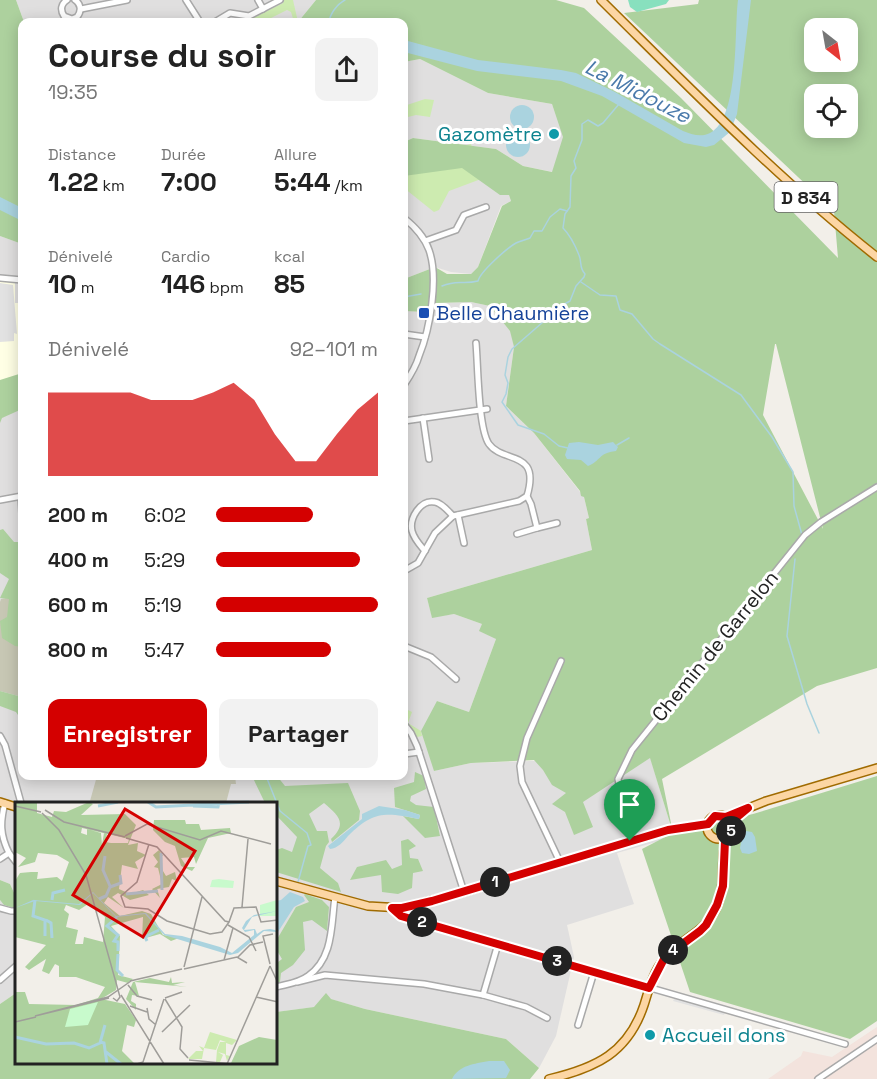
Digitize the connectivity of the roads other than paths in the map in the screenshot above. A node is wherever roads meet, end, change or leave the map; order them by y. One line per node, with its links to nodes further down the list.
1 (67, 0): 10 (street)
2 (75, 0): 8 (street)
3 (127, 0): 8 (street)
4 (186, 0): 12 (street)
5 (258, 0): 9 (street)
6 (280, 0): 9 (street)
7 (601, 0): 17 (main road, D 834)
8 (81, 9): 11 (street)
9 (263, 9): 13 (street)
10 (64, 18)
11 (74, 18)
12 (197, 18)
13 (222, 18)
14 (486, 207): 16 (street)
15 (408, 221): 16 (street)
16 (425, 241): 21 (street)
17 (877, 257)
18 (0, 278): 19 (street)
19 (18, 280)
20 (408, 335): 21 (street)
21 (425, 337): 23 (street)
22 (476, 343): 24 (street)
23 (408, 378)
24 (484, 409): 25 (street); 29 (street)
25 (423, 418): 26 (street); 27 (street)
26 (408, 420)
27 (429, 459)
28 (877, 487): 55 (street, Chemin de Garrelon)
29 (527, 496): 32 (street); 34 (street)
30 (18, 497): 31 (street)
31 (0, 500)
32 (455, 515): 36 (street); 37 (street); 37 (street)
33 (557, 523): 34 (street)
34 (537, 528): 35 (street)
35 (517, 534)
36 (464, 543)
37 (425, 551): 38 (street)
38 (408, 568)
39 (408, 648): 41 (street)
40 (561, 661): 60 (street)
41 (456, 679)
42 (408, 729): 44 (street)
43 (0, 737): 48 (street)
44 (419, 752): 45 (street); 62 (street)
45 (408, 753)
46 (877, 768): 49 (main road)
47 (2, 802): 56 (street)
48 (21, 802)
49 (728, 820): 50 (main road); 53 (main road)
50 (708, 824): 51 (main road); 52 (main road)
51 (687, 827): 52 (main road); 55 (main road)
52 (709, 833): 54 (main road)
53 (729, 834): 54 (main road); 57 (main road)
54 (716, 839): 57 (main road)
55 (630, 841): 60 (main road)
56 (9, 853): 58 (street); 59 (street)
57 (724, 856): 73 (main road)
58 (0, 859)
59 (15, 861)
60 (560, 862): 62 (main road)
61 (278, 882): 63 (main road)
62 (464, 892): 65 (main road)
63 (335, 897): 65 (main road); 71 (street)
64 (0, 908): 66 (street)
65 (392, 908): 67 (street)
66 (15, 910)
67 (498, 944): 69 (street); 74 (street)
68 (15, 967): 70 (street)
69 (594, 972): 73 (street); 76 (street)
70 (0, 980)
71 (297, 982): 72 (street); 74 (street)
72 (278, 987)
73 (649, 988): 78 (street); 79 (main road)
74 (483, 995): 75 (street)
75 (547, 1018)
76 (578, 1025)
77 (877, 1040): 80 (street)
78 (845, 1044)
79 (549, 1079)
80 (818, 1079)

